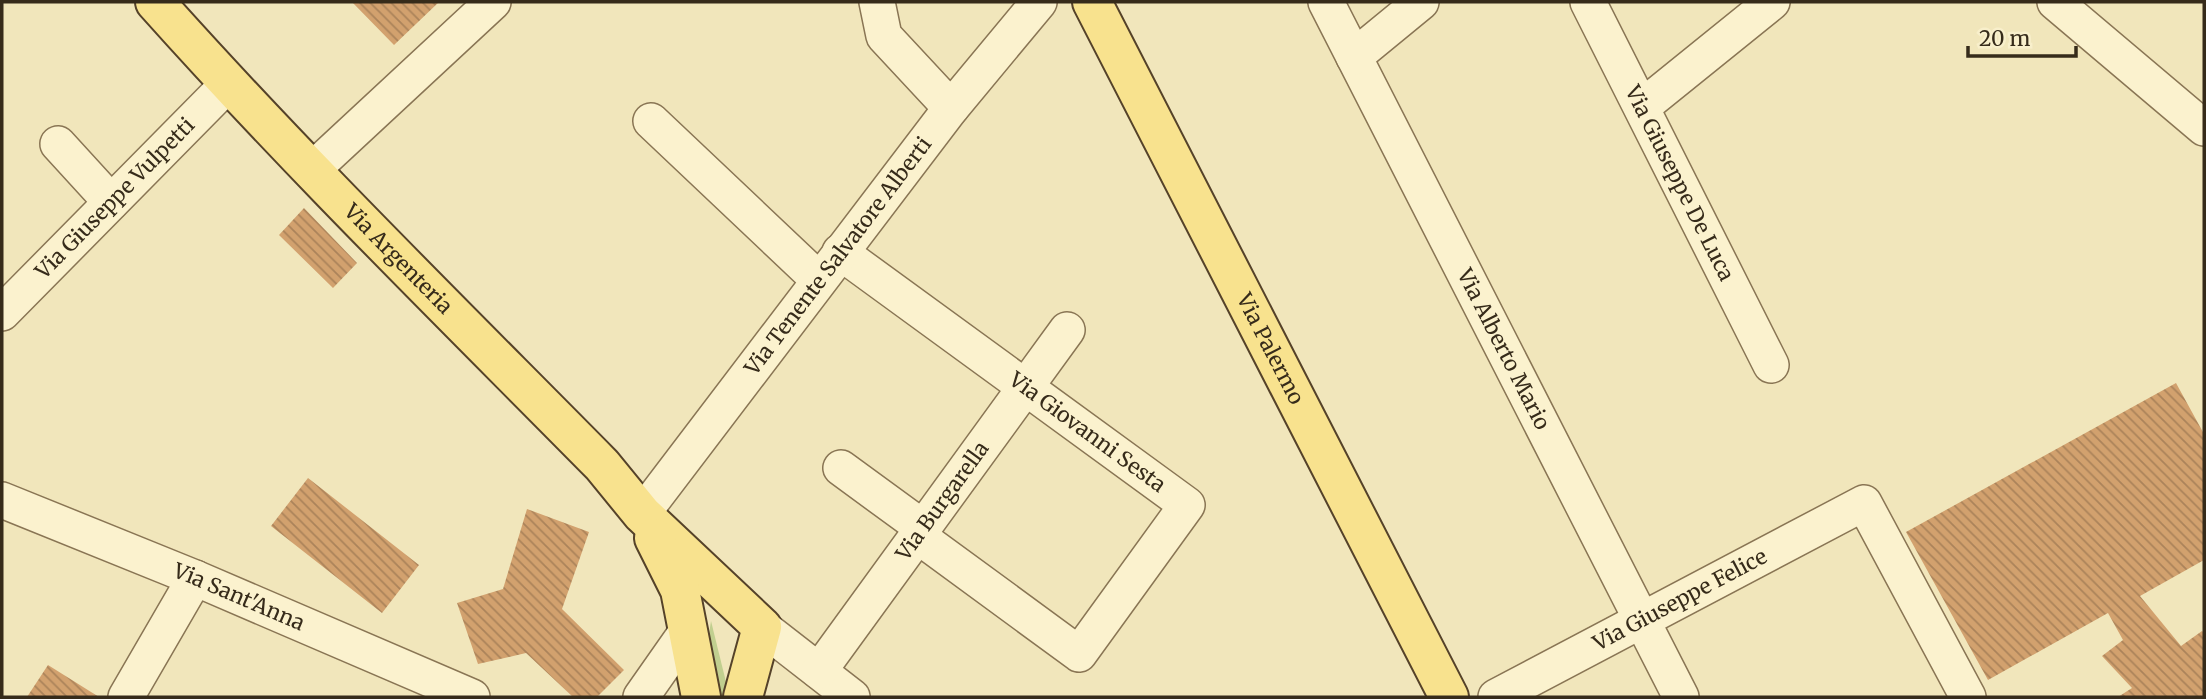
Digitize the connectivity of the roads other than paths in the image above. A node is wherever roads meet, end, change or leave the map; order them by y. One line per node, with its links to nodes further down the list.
1 (155, 2): 12 (main road, Via Argenteria)
2 (493, 2): 18 (street)
3 (877, 2): 14 (street)
4 (1039, 2): 14 (street, Via Tenente Salvatore Alberti)
5 (1092, 2): 41 (main road, Via Palermo)
6 (1326, 2): 11 (street, Via Alberto Mario)
7 (1421, 2): 11 (street)
8 (1588, 2): 13 (street, Via Giuseppe De Luca)
9 (1772, 2): 13 (street)
10 (2055, 2): 16 (street)
11 (1354, 57): 31 (street, Via Alberto Mario)
12 (229, 84): 18 (main road, Via Argenteria); 19 (street, Via Giuseppe Vulpetti)
13 (1642, 107): 24 (street, Via Giuseppe De Luca)
14 (951, 108): 20 (street, Via Tenente Salvatore Alberti)
15 (651, 121): 21 (street)
16 (2204, 128)
17 (58, 144): 19 (street)
18 (312, 171): 28 (main road, Via Argenteria)
19 (111, 202): 22 (street, Via Giuseppe Vulpetti)
20 (840, 252): 21 (street, Via Tenente Salvatore Alberti); 25 (street, Via Giovanni Sesta)
21 (819, 280): 28 (street, Via Tenente Salvatore Alberti)
22 (4, 307)
23 (1067, 330): 25 (street, Via Burgarella)
24 (1771, 365)
25 (1025, 388): 29 (street, Via Burgarella); 29 (street, Via Giovanni Sesta)
26 (841, 468): 29 (street)
27 (2, 500): 30 (street, Via Sant'Anna)
28 (642, 514): 32 (main road); 33 (main road)
29 (920, 532): 34 (street, Via Burgarella)
30 (195, 578): 35 (street); 36 (street, Via Sant'Anna)
31 (1642, 620): 42 (street, Via Giuseppe Felice); 43 (street, Via Alberto Mario); 44 (street, Via Giuseppe Felice)
32 (762, 627): 34 (street); 39 (main road)
33 (688, 630): 37 (street); 38 (main road)
34 (819, 671): 40 (street)
35 (126, 697)
36 (472, 697)
37 (641, 697)
38 (701, 697)
39 (743, 697)
40 (852, 697)
41 (1449, 697)
42 (1496, 697)
43 (1681, 697)
44 (1968, 697)

